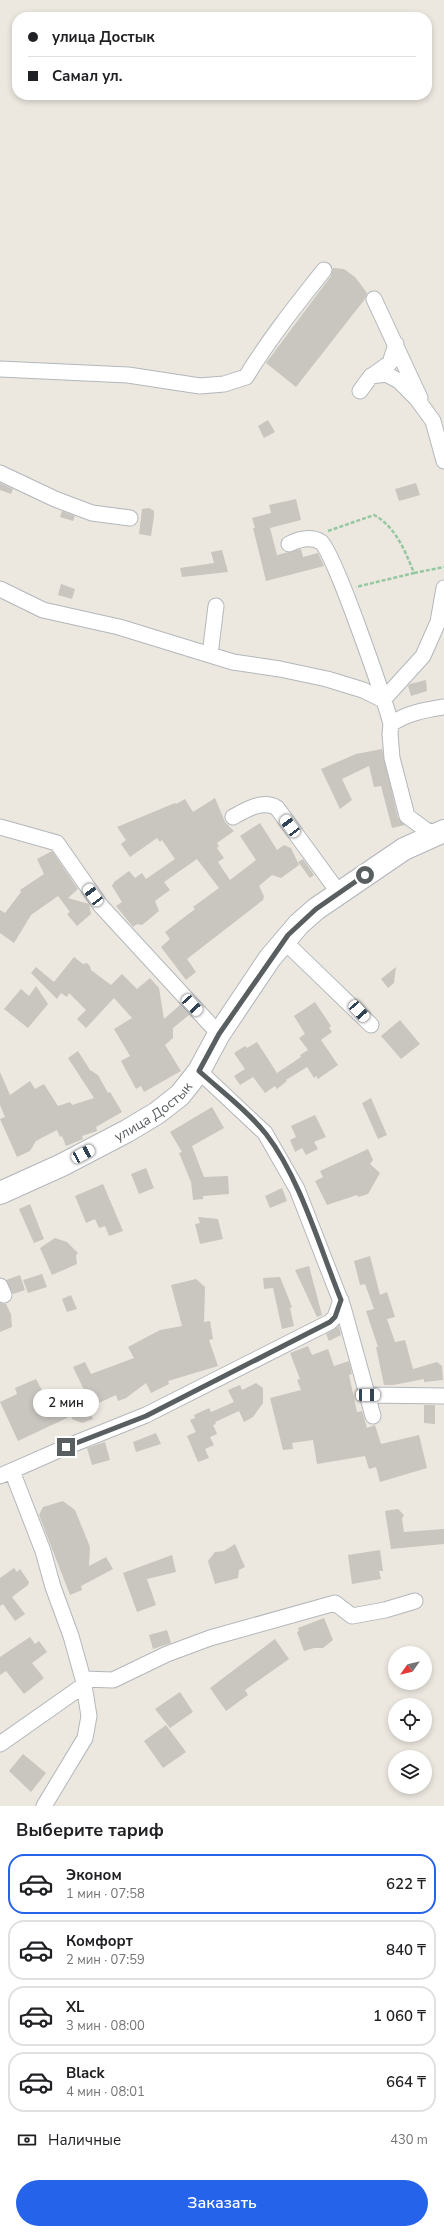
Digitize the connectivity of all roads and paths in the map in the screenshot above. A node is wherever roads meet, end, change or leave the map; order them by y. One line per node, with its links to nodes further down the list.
1 (324, 270): 4 (street)
2 (374, 299): 3 (street)
3 (396, 344): 5 (street); 7 (street)
4 (0, 369)
5 (371, 376): 6 (street); 7 (street)
6 (360, 391)
7 (433, 421): 8 (street)
8 (444, 461)
9 (0, 473): 10 (street)
10 (130, 518)
11 (311, 538): 12 (street); 14 (path); 17 (street)
12 (289, 544)
13 (444, 567): 14 (path)
14 (414, 574): 17 (path)
15 (444, 588): 20 (street)
16 (0, 589): 19 (street)
17 (344, 589): 20 (street)
18 (216, 606): 19 (street)
19 (210, 655): 20 (street)
20 (383, 700): 22 (street)
21 (444, 707): 22 (street)
22 (391, 724): 25 (street)
23 (232, 817): 26 (street)
24 (0, 827): 29 (street)
25 (440, 832): 26 (main road, улица Достык)
26 (339, 893): 27 (main road, улица Достык)
27 (284, 940): 28 (street); 29 (main road, улица Достык)
28 (371, 1025)
29 (219, 1034): 30 (main road, улица Достык)
30 (199, 1071): 31 (main road, улица Достык); 32 (street)
31 (0, 1193)
32 (341, 1300): 33 (street); 36 (street)
33 (368, 1395): 34 (street); 35 (street)
34 (444, 1396)
35 (374, 1416)
36 (6, 1474): 38 (street)
37 (416, 1601): 38 (street)
38 (84, 1682): 39 (street); 40 (street)
39 (1, 1742)
40 (44, 1806)

